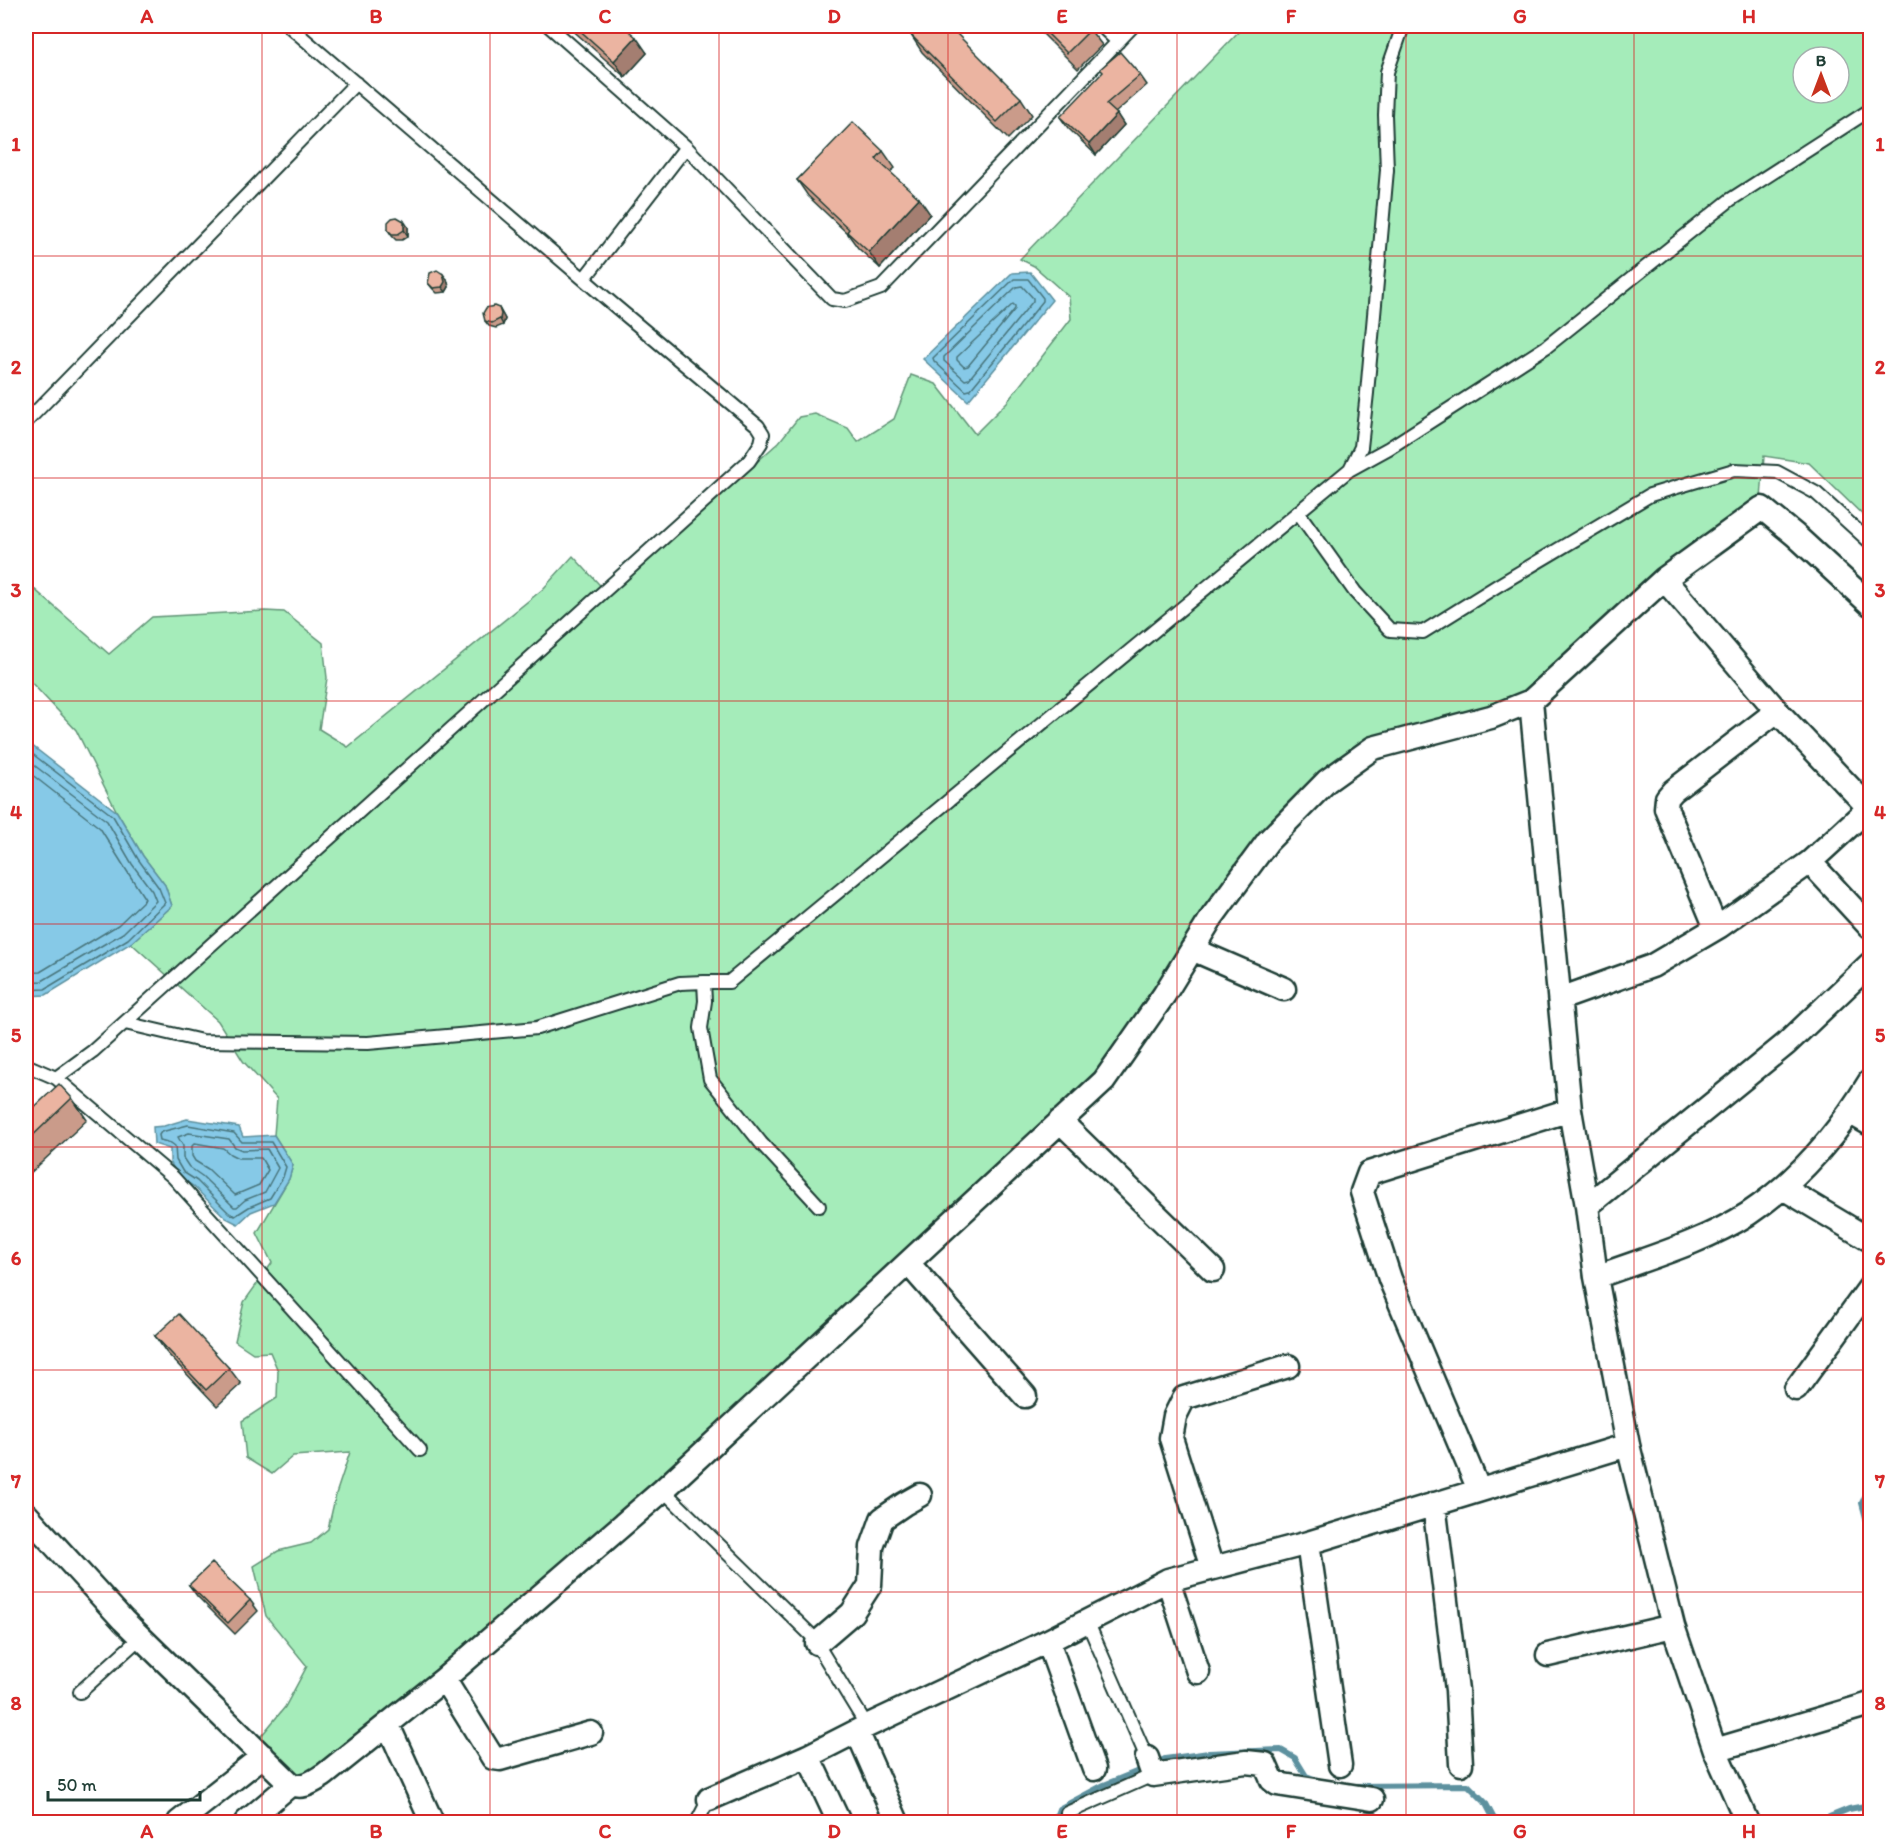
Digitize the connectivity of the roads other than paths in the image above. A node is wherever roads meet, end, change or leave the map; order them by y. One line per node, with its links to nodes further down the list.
1 (289, 26): 7 (lane)
2 (549, 26): 9 (lane)
3 (1101, 26): 6 (lane)
4 (1134, 26): 6 (lane)
5 (1403, 26): 12 (lane)
6 (1118, 42): 9 (lane)
7 (356, 83): 10 (lane); 11 (lane)
8 (1870, 110): 12 (lane)
9 (687, 147): 10 (lane)
10 (584, 279): 28 (lane)
11 (26, 422)
12 (1349, 470): 13 (lane)
13 (1298, 512): 14 (lane); 25 (lane)
14 (1870, 542)
15 (1664, 579): 16 (street); 17 (street); 18 (street)
16 (1870, 604)
17 (1531, 701): 23 (street); 27 (street)
18 (1777, 711): 19 (street); 22 (street)
19 (1870, 808): 20 (street)
20 (1810, 862): 21 (street); 22 (street)
21 (1870, 927)
22 (1716, 928): 27 (street)
23 (1192, 949): 26 (street); 34 (street)
24 (1870, 964): 37 (street)
25 (704, 982): 28 (lane); 36 (lane)
26 (1284, 989)
27 (1560, 999): 32 (street)
28 (125, 1023): 30 (lane)
29 (26, 1065): 30 (lane)
30 (56, 1078): 47 (lane)
31 (1870, 1081): 33 (street)
32 (1570, 1110): 37 (street); 49 (street)
33 (1861, 1118): 35 (street)
34 (1060, 1121): 39 (street); 40 (street)
35 (1783, 1188): 38 (street); 41 (street)
36 (819, 1206)
37 (1587, 1206): 41 (street)
38 (1870, 1240)
39 (909, 1263): 45 (street); 48 (street)
40 (1213, 1270)
41 (1596, 1277): 46 (street)
42 (1870, 1287): 44 (street)
43 (1288, 1366): 54 (street)
44 (1796, 1389)
45 (1025, 1396)
46 (1628, 1445): 49 (street); 57 (street)
47 (420, 1450)
48 (663, 1490): 60 (lane); 63 (street)
49 (1479, 1490): 51 (street)
50 (920, 1495): 60 (street)
51 (1434, 1504): 53 (street); 72 (street)
52 (26, 1514): 58 (street)
53 (1308, 1543): 54 (street); 73 (street)
54 (1212, 1568): 55 (street)
55 (1168, 1580): 56 (street); 62 (street)
56 (1087, 1621): 59 (street); 74 (lane)
57 (1673, 1626): 61 (street); 69 (street)
58 (141, 1637): 64 (lane); 70 (street)
59 (1048, 1641): 67 (street); 75 (street)
60 (817, 1643): 67 (lane)
61 (1548, 1655)
62 (1198, 1672)
63 (444, 1679): 66 (street); 68 (street)
64 (80, 1692)
65 (1870, 1704): 69 (street)
66 (388, 1725): 76 (street); 82 (street)
67 (862, 1728): 71 (street); 85 (street)
68 (591, 1733)
69 (1715, 1750): 79 (street)
70 (263, 1756): 76 (street); 80 (street)
71 (808, 1756): 77 (street); 84 (street)
72 (1461, 1764)
73 (1340, 1766)
74 (1150, 1767): 78 (street); 86 (lane)
75 (1094, 1769)
76 (291, 1784): 81 (street)
77 (709, 1798): 83 (lane)
78 (1372, 1799)
79 (1745, 1817)
80 (179, 1822)
81 (246, 1822)
82 (432, 1822)
83 (697, 1822)
84 (839, 1822)
85 (897, 1822)
86 (1066, 1822)

